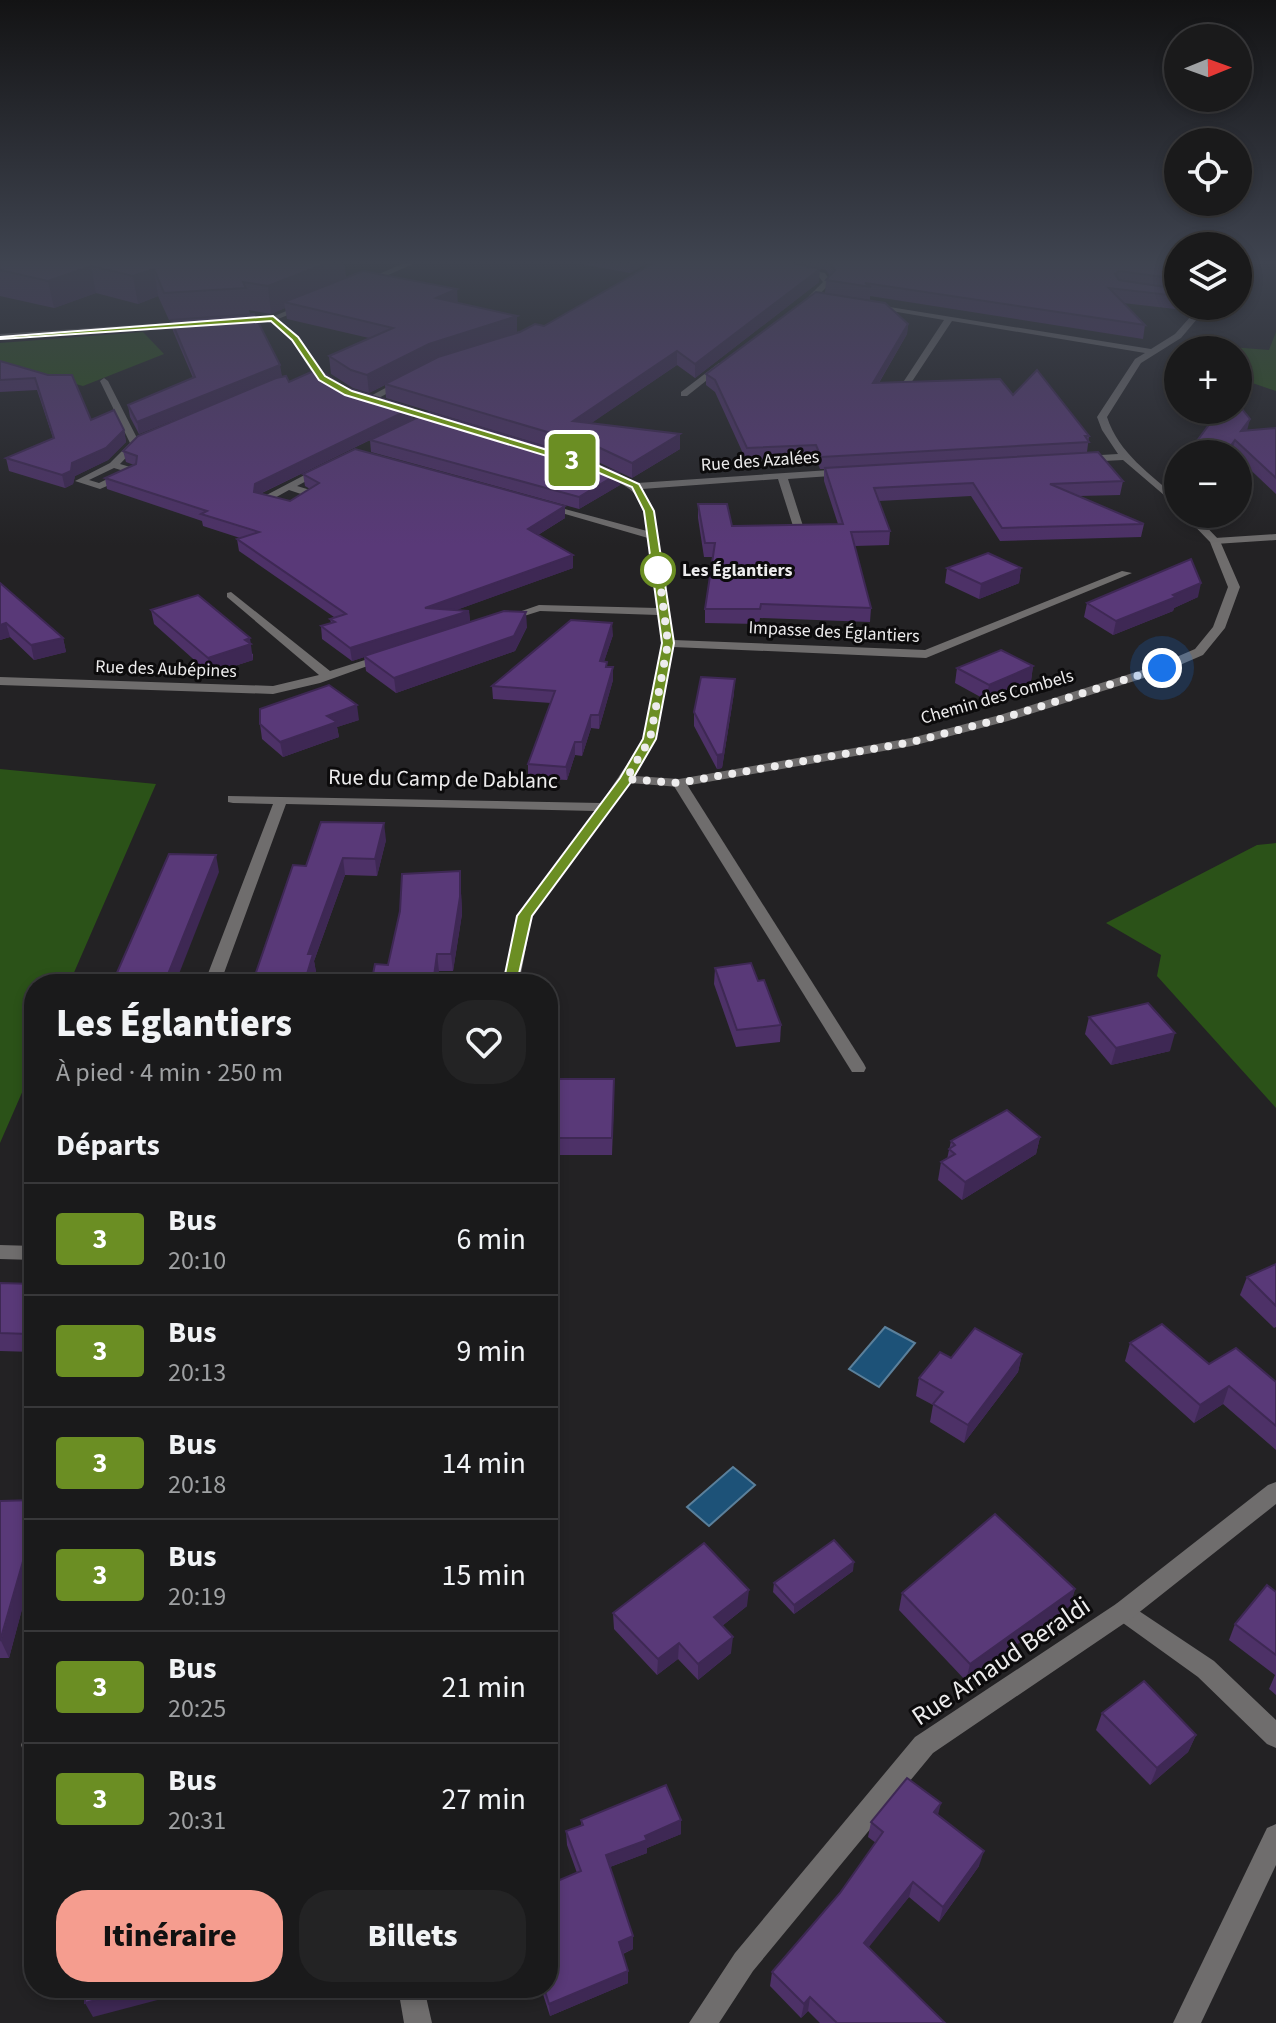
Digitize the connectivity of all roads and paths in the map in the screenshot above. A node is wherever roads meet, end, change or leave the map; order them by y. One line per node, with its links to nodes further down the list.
1 (305, 357): 8 (street)
2 (732, 357): 9 (street)
3 (924, 357): 7 (street)
4 (1144, 357): 13 (street)
5 (421, 373): 10 (street)
6 (104, 381): 12 (street)
7 (906, 384)
8 (341, 389)
9 (684, 394)
10 (459, 426)
11 (163, 431): 12 (street)
12 (135, 443): 15 (street)
13 (1127, 457): 14 (street); 22 (street)
14 (1066, 460)
15 (113, 465)
16 (328, 467): 21 (street)
17 (594, 467): 20 (street)
18 (856, 471): 19 (street, Rue des Azalées)
19 (782, 475): 20 (street, Rue des Azalées); 24 (street)
20 (636, 486): 26 (street)
21 (289, 487)
22 (1164, 491)
23 (533, 503): 26 (street)
24 (798, 526)
25 (1202, 528): 28 (street, Chemin des Combels)
26 (652, 536): 31 (street)
27 (1276, 537): 28 (street)
28 (1215, 541): 38 (street, Chemin des Combels)
29 (1126, 573): 33 (street, Impasse des Églantiers)
30 (231, 595): 35 (street)
31 (665, 612): 32 (street); 33 (street)
32 (494, 622)
33 (668, 643): 37 (street)
34 (404, 652): 35 (street, Rue des Aubépines)
35 (328, 676): 36 (street, Rue des Aubépines)
36 (0, 681)
37 (626, 779): 38 (street, Chemin des Combels); 41 (street)
38 (679, 783): 44 (street)
39 (233, 799): 40 (street, Rue du Camp de Dablanc)
40 (281, 800): 41 (street, Rue du Camp de Dablanc); 42 (street)
41 (605, 807): 43 (street)
42 (216, 974)
43 (513, 974)
44 (858, 1068)
45 (0, 1252): 46 (street)
46 (24, 1253)
47 (1276, 1491): 48 (street, Rue Arnaud Beraldi)
48 (1124, 1611): 49 (street); 53 (street, Rue Arnaud Beraldi)
49 (1276, 1736)
50 (1276, 1837): 54 (street)
51 (413, 1998): 52 (street)
52 (418, 2023)
53 (703, 2023)
54 (1187, 2023)

